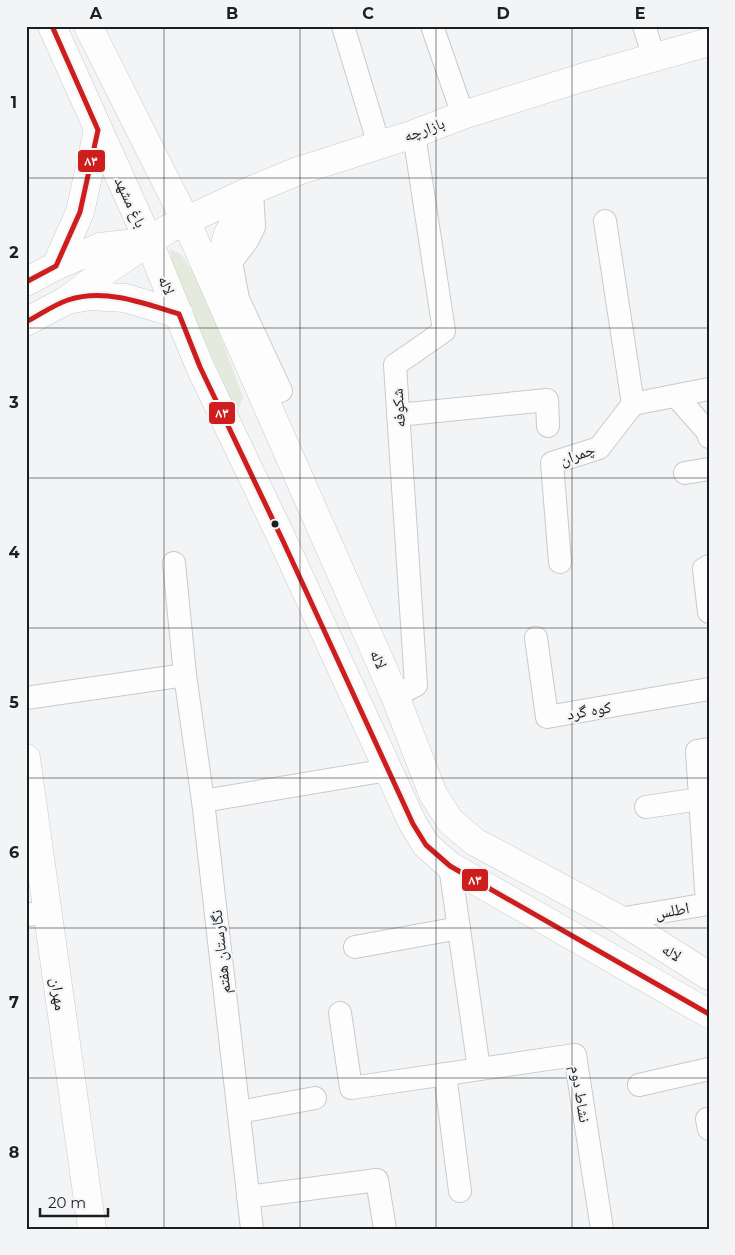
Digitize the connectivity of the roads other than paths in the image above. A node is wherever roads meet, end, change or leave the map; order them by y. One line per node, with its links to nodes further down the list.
1 (52, 26): 9 (main road, باغ مشهد)
2 (88, 26): 13 (main road)
3 (342, 26): 11 (street)
4 (432, 26): 8 (street)
5 (644, 26): 7 (street)
6 (709, 42): 7 (main road, بازارچه)
7 (654, 57): 8 (main road, بازارچه)
8 (463, 115): 10 (main road, بازارچه)
9 (98, 130): 15 (main road, باغ مشهد); 16 (main road)
10 (414, 134): 11 (main road, بازارچه); 26 (street, شکوفه)
11 (379, 145): 12 (main road, بازارچه)
12 (252, 190): 13 (main road, بازارچه); 18 (main road); 24 (street)
13 (186, 221): 15 (main road, بازارچه); 18 (main road, لاله)
14 (605, 221): 25 (street)
15 (150, 242): 16 (main road, بازارچه); 19 (main road, بازارچه); 20 (main road, لاله)
16 (56, 266): 17 (main road, بازارچه)
17 (26, 282)
18 (219, 296): 24 (main road, لاله)
19 (67, 300): 20 (main road); 21 (main road, بازارچه)
20 (179, 314): 28 (main road, لاله)
21 (28, 322)
22 (709, 389): 23 (street)
23 (676, 396): 25 (street); 29 (street)
24 (275, 402): 28 (main road); 39 (main road, لاله)
25 (633, 404): 32 (street, چمران)
26 (398, 415): 27 (street); 39 (street, شکوفه)
27 (548, 426)
28 (231, 432): 43 (main road, لاله)
29 (709, 437)
30 (709, 469): 31 (street)
31 (685, 473)
32 (560, 562)
33 (174, 563): 37 (street, نگارستان هفتم)
34 (709, 566): 35 (street)
35 (709, 612)
36 (536, 638): 38 (street, کوه گرد)
37 (185, 675): 40 (street); 45 (street, نگارستان هفتم)
38 (709, 689)
39 (395, 696): 49 (main road, لاله)
40 (26, 698)
41 (709, 749): 44 (street, اطلس)
42 (26, 758): 48 (main road, مهران)
43 (388, 770): 45 (street); 47 (main road, لاله)
44 (700, 799): 46 (street); 49 (street, اطلس)
45 (203, 801): 60 (street, نگارستان هفتم)
46 (646, 806)
47 (450, 866): 50 (street); 54 (main road, لاله)
48 (37, 913): 63 (main road, مهران)
49 (619, 919): 52 (main road, لاله)
50 (459, 928): 51 (street); 56 (street)
51 (355, 947)
52 (709, 976)
53 (340, 1014): 57 (street, نشاط دوم)
54 (709, 1014)
55 (709, 1068): 58 (street)
56 (479, 1069): 57 (street, نشاط دوم); 66 (street, نشاط دوم)
57 (445, 1074): 61 (street)
58 (638, 1085)
59 (315, 1098): 60 (street)
60 (239, 1112): 62 (street, نگارستان هفتم)
61 (460, 1191)
62 (248, 1197): 64 (street, نگارستان هفتم); 65 (street)
63 (92, 1229)
64 (252, 1229)
65 (385, 1229)
66 (602, 1229)

